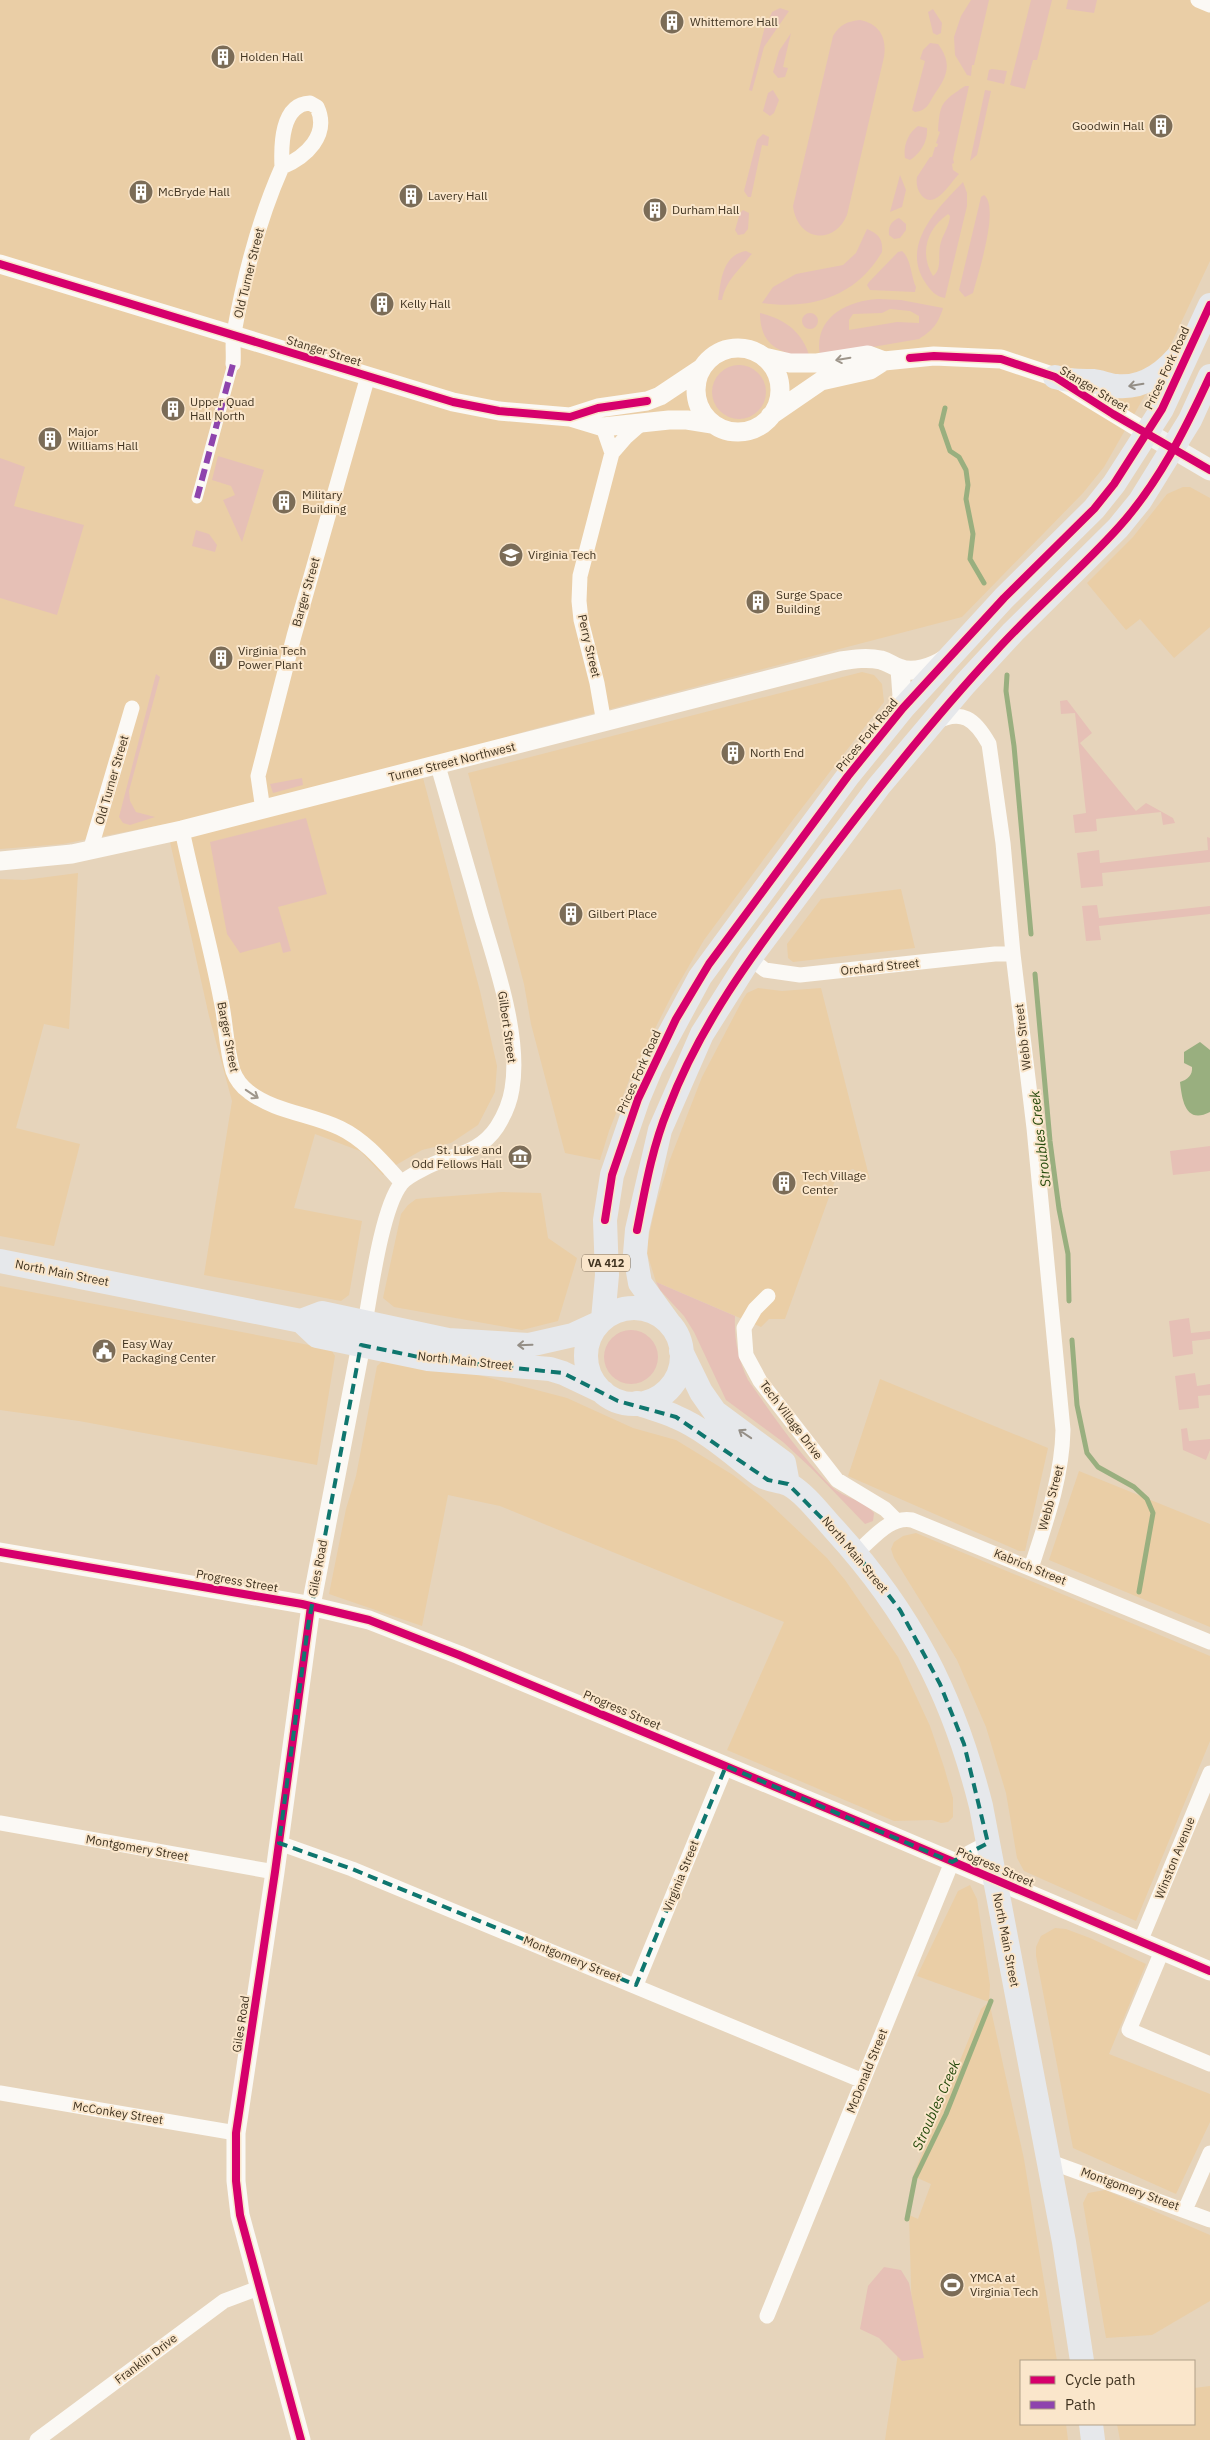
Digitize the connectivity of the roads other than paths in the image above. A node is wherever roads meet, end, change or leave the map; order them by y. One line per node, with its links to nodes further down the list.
1 (1198, 0): 2 (street)
2 (1210, 5)
3 (282, 167): 7 (street, Old Turner Street)
4 (0, 264): 7 (street, Stanger Street)
5 (1210, 305): 6 (main road, Prices Fork Road / VA 412)
6 (1196, 334): 14 (main road, one-way to 14); 20 (main road, Prices Fork Road / VA 412)
7 (233, 336): 10 (street, Old Turner Street); 12 (street, Stanger Street)
8 (764, 357): 9 (street, Stanger Street, one-way to 8); 11 (street); 16 (street)
9 (884, 361): 14 (street, Stanger Street); 16 (street, Stanger Street)
10 (233, 364): 24 (street, Old Turner Street)
11 (702, 368): 15 (street, Stanger Street); 18 (street)
12 (368, 376): 15 (street, Stanger Street); 34 (street, Barger Street)
13 (1210, 376): 21 (main road, VA 412)
14 (1055, 377): 20 (street, Stanger Street)
15 (570, 418): 19 (street, Stanger Street)
16 (768, 418): 18 (street)
17 (642, 423): 18 (street, Stanger Street); 19 (street, Stanger Street); 22 (street, Perry Street)
18 (712, 424)
19 (603, 427): 22 (street)
20 (1147, 433): 21 (main road); 25 (main road, Prices Fork Road / VA 412)
21 (1174, 448): 23 (main road); 27 (main road, VA 412)
22 (612, 453): 31 (street, Perry Street)
23 (1210, 470)
24 (197, 498)
25 (955, 649): 26 (street, Turner Street Northwest); 30 (main road, Prices Fork Road / VA 412)
26 (900, 668): 30 (street); 31 (street, Turner Street Northwest)
27 (965, 684): 29 (street, Webb Street); 32 (main road, VA 412)
28 (132, 708): 36 (street, Old Turner Street)
29 (970, 719): 32 (street); 40 (street, Webb Street)
30 (894, 720): 38 (main road, Prices Fork Road / VA 412)
31 (604, 723): 33 (street, Turner Street Northwest)
32 (928, 726): 41 (main road, VA 412)
33 (438, 766): 34 (street, Turner Street Northwest); 43 (street, Gilbert Street)
34 (263, 810): 35 (street, Turner Street Northwest)
35 (182, 830): 36 (street, Turner Street Northwest); 43 (street, Barger Street, one-way to 43)
36 (90, 850): 37 (street, Turner Street Northwest)
37 (0, 862)
38 (770, 880): 39 (main road, Prices Fork Road / VA 412); 41 (main road)
39 (728, 936): 42 (main road); 46 (main road, Prices Fork Road / VA 412)
40 (1013, 954): 41 (street, Orchard Street); 56 (street, Webb Street)
41 (750, 958): 42 (main road, VA 412)
42 (702, 1034): 47 (main road, VA 412)
43 (402, 1183): 48 (street)
44 (0, 1261): 48 (main road, North Main Street)
45 (768, 1296): 53 (street, Tech Village Drive)
46 (601, 1321): 47 (main road); 48 (main road, North Main Street, one-way to 48); 50 (main road)
47 (669, 1323): 49 (main road)
48 (363, 1334): 50 (main road, North Main Street); 57 (street, Giles Road)
49 (681, 1351): 51 (main road); 52 (main road, one-way to 49)
50 (603, 1392): 51 (main road)
51 (637, 1403): 52 (main road, North Main Street)
52 (788, 1484): 55 (main road, North Main Street)
53 (896, 1520): 55 (street); 56 (street, Kabrich Street)
54 (0, 1552): 57 (street, Progress Street)
55 (856, 1553): 63 (main road, North Main Street)
56 (1031, 1568): 58 (street, Kabrich Street)
57 (311, 1606): 59 (street, Progress Street); 62 (street, Giles Road)
58 (1210, 1642)
59 (726, 1766): 64 (street, Progress Street); 70 (street, Virginia Street)
60 (1210, 1773): 67 (street, Winston Avenue)
61 (0, 1823): 65 (street, Montgomery Street)
62 (279, 1843): 65 (street, Giles Road); 70 (street, Montgomery Street)
63 (988, 1843): 64 (street); 66 (main road, North Main Street)
64 (952, 1862): 66 (street, Progress Street); 72 (street, McDonald Street)
65 (275, 1872): 74 (street, Giles Road)
66 (994, 1880): 67 (street, Progress Street); 76 (main road, North Main Street)
67 (1140, 1942): 68 (street, Progress Street)
68 (1162, 1951): 69 (street, Progress Street); 71 (street)
69 (1210, 1971)
70 (636, 1986): 72 (street, Montgomery Street)
71 (1210, 2064)
72 (863, 2081): 80 (street, McDonald Street)
73 (0, 2093): 74 (street, McConkey Street)
74 (236, 2133): 79 (street, Giles Road)
75 (1210, 2153): 77 (street)
76 (1048, 2161): 77 (street, Montgomery Street); 81 (main road, North Main Street)
77 (1185, 2210): 78 (street, Montgomery Street)
78 (1210, 2220)
79 (259, 2288): 83 (street, Franklin Drive); 84 (street, Giles Road)
80 (767, 2316)
81 (1082, 2360)
82 (1091, 2425): 85 (main road)
83 (37, 2440)
84 (301, 2440)
85 (1093, 2440)

